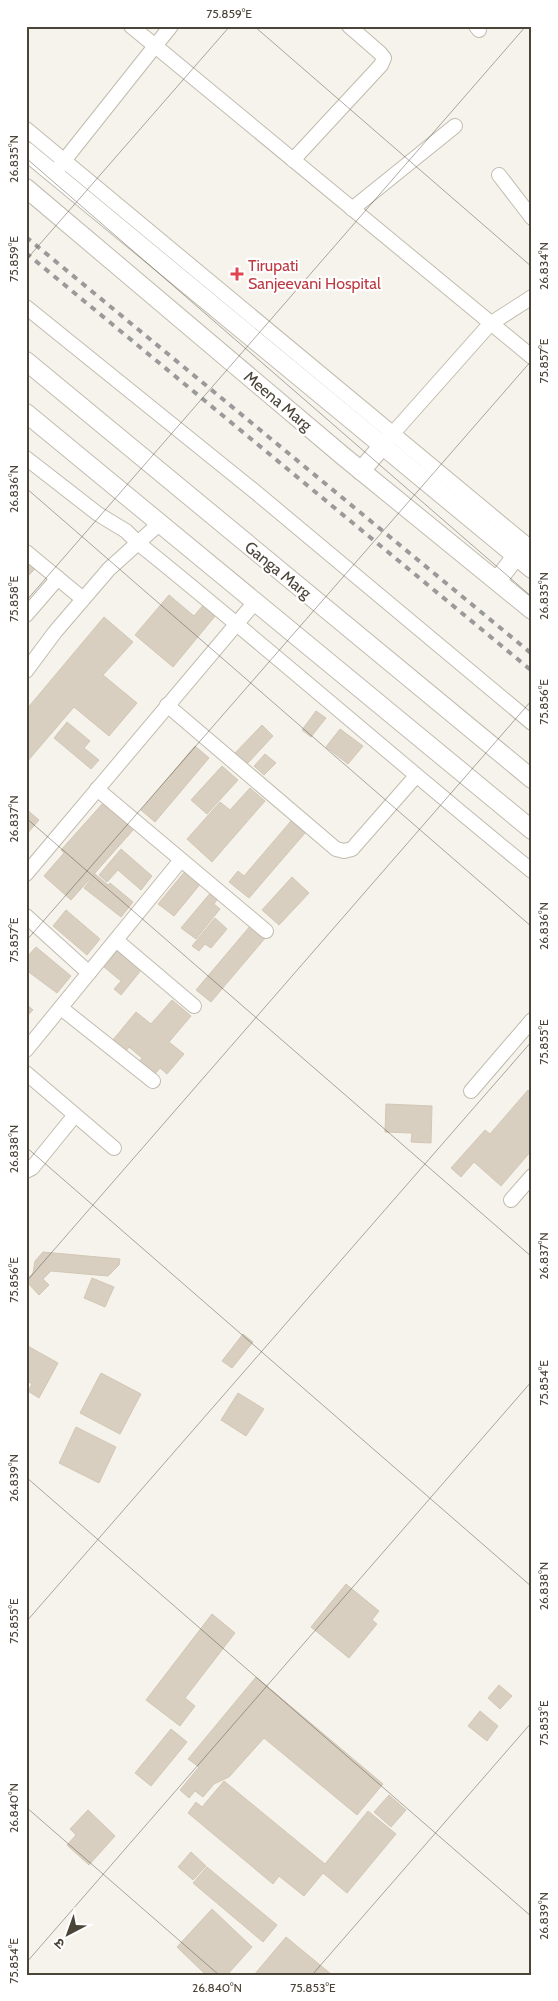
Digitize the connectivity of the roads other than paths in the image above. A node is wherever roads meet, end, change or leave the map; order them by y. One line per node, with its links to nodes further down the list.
1 (131, 26): 4 (street)
2 (171, 26): 4 (street)
3 (349, 26): 8 (street)
4 (154, 45): 8 (street); 9 (street)
5 (454, 126): 12 (street)
6 (26, 129): 9 (street)
7 (26, 151): 9 (street, Meena Marg)
8 (293, 160): 12 (street)
9 (59, 167): 11 (street); 20 (street, Meena Marg)
10 (499, 175): 13 (street)
11 (31, 192): 22 (street, Meena Marg)
12 (352, 209): 16 (street)
13 (532, 218)
14 (532, 297): 16 (street)
15 (26, 307): 37 (street)
16 (490, 324): 17 (street); 20 (street)
17 (532, 357)
18 (26, 361): 39 (street, Ganga Marg)
19 (26, 413): 23 (street)
20 (387, 440): 22 (street); 25 (street, Meena Marg)
21 (26, 458): 24 (street)
22 (361, 470): 29 (street, Meena Marg)
23 (160, 523): 24 (street); 31 (street)
24 (138, 543): 30 (street); 34 (street)
25 (526, 546): 27 (street, Meena Marg); 29 (street)
26 (26, 552): 28 (street)
27 (532, 569)
28 (58, 578): 30 (street); 33 (street)
29 (496, 581): 32 (street, Meena Marg)
30 (83, 600): 35 (street)
31 (255, 602): 34 (street); 41 (street)
32 (532, 610)
33 (26, 615)
34 (237, 622): 36 (street); 38 (street)
35 (26, 671)
36 (167, 705): 38 (street); 40 (street)
37 (532, 723)
38 (416, 776): 43 (street)
39 (532, 778)
40 (97, 789): 42 (street); 44 (street)
41 (532, 830)
42 (181, 860): 46 (street); 47 (street)
43 (532, 871)
44 (26, 874)
45 (26, 916): 48 (street)
46 (266, 931)
47 (116, 940): 48 (street); 49 (street)
48 (89, 973): 50 (street)
49 (194, 1006)
50 (61, 1008): 52 (street); 54 (street)
51 (532, 1020): 55 (street)
52 (26, 1050)
53 (26, 1072): 56 (street)
54 (153, 1081)
55 (471, 1091)
56 (75, 1115): 57 (street); 58 (street)
57 (114, 1148)
58 (26, 1170)
59 (532, 1176): 60 (street)
60 (511, 1200)

